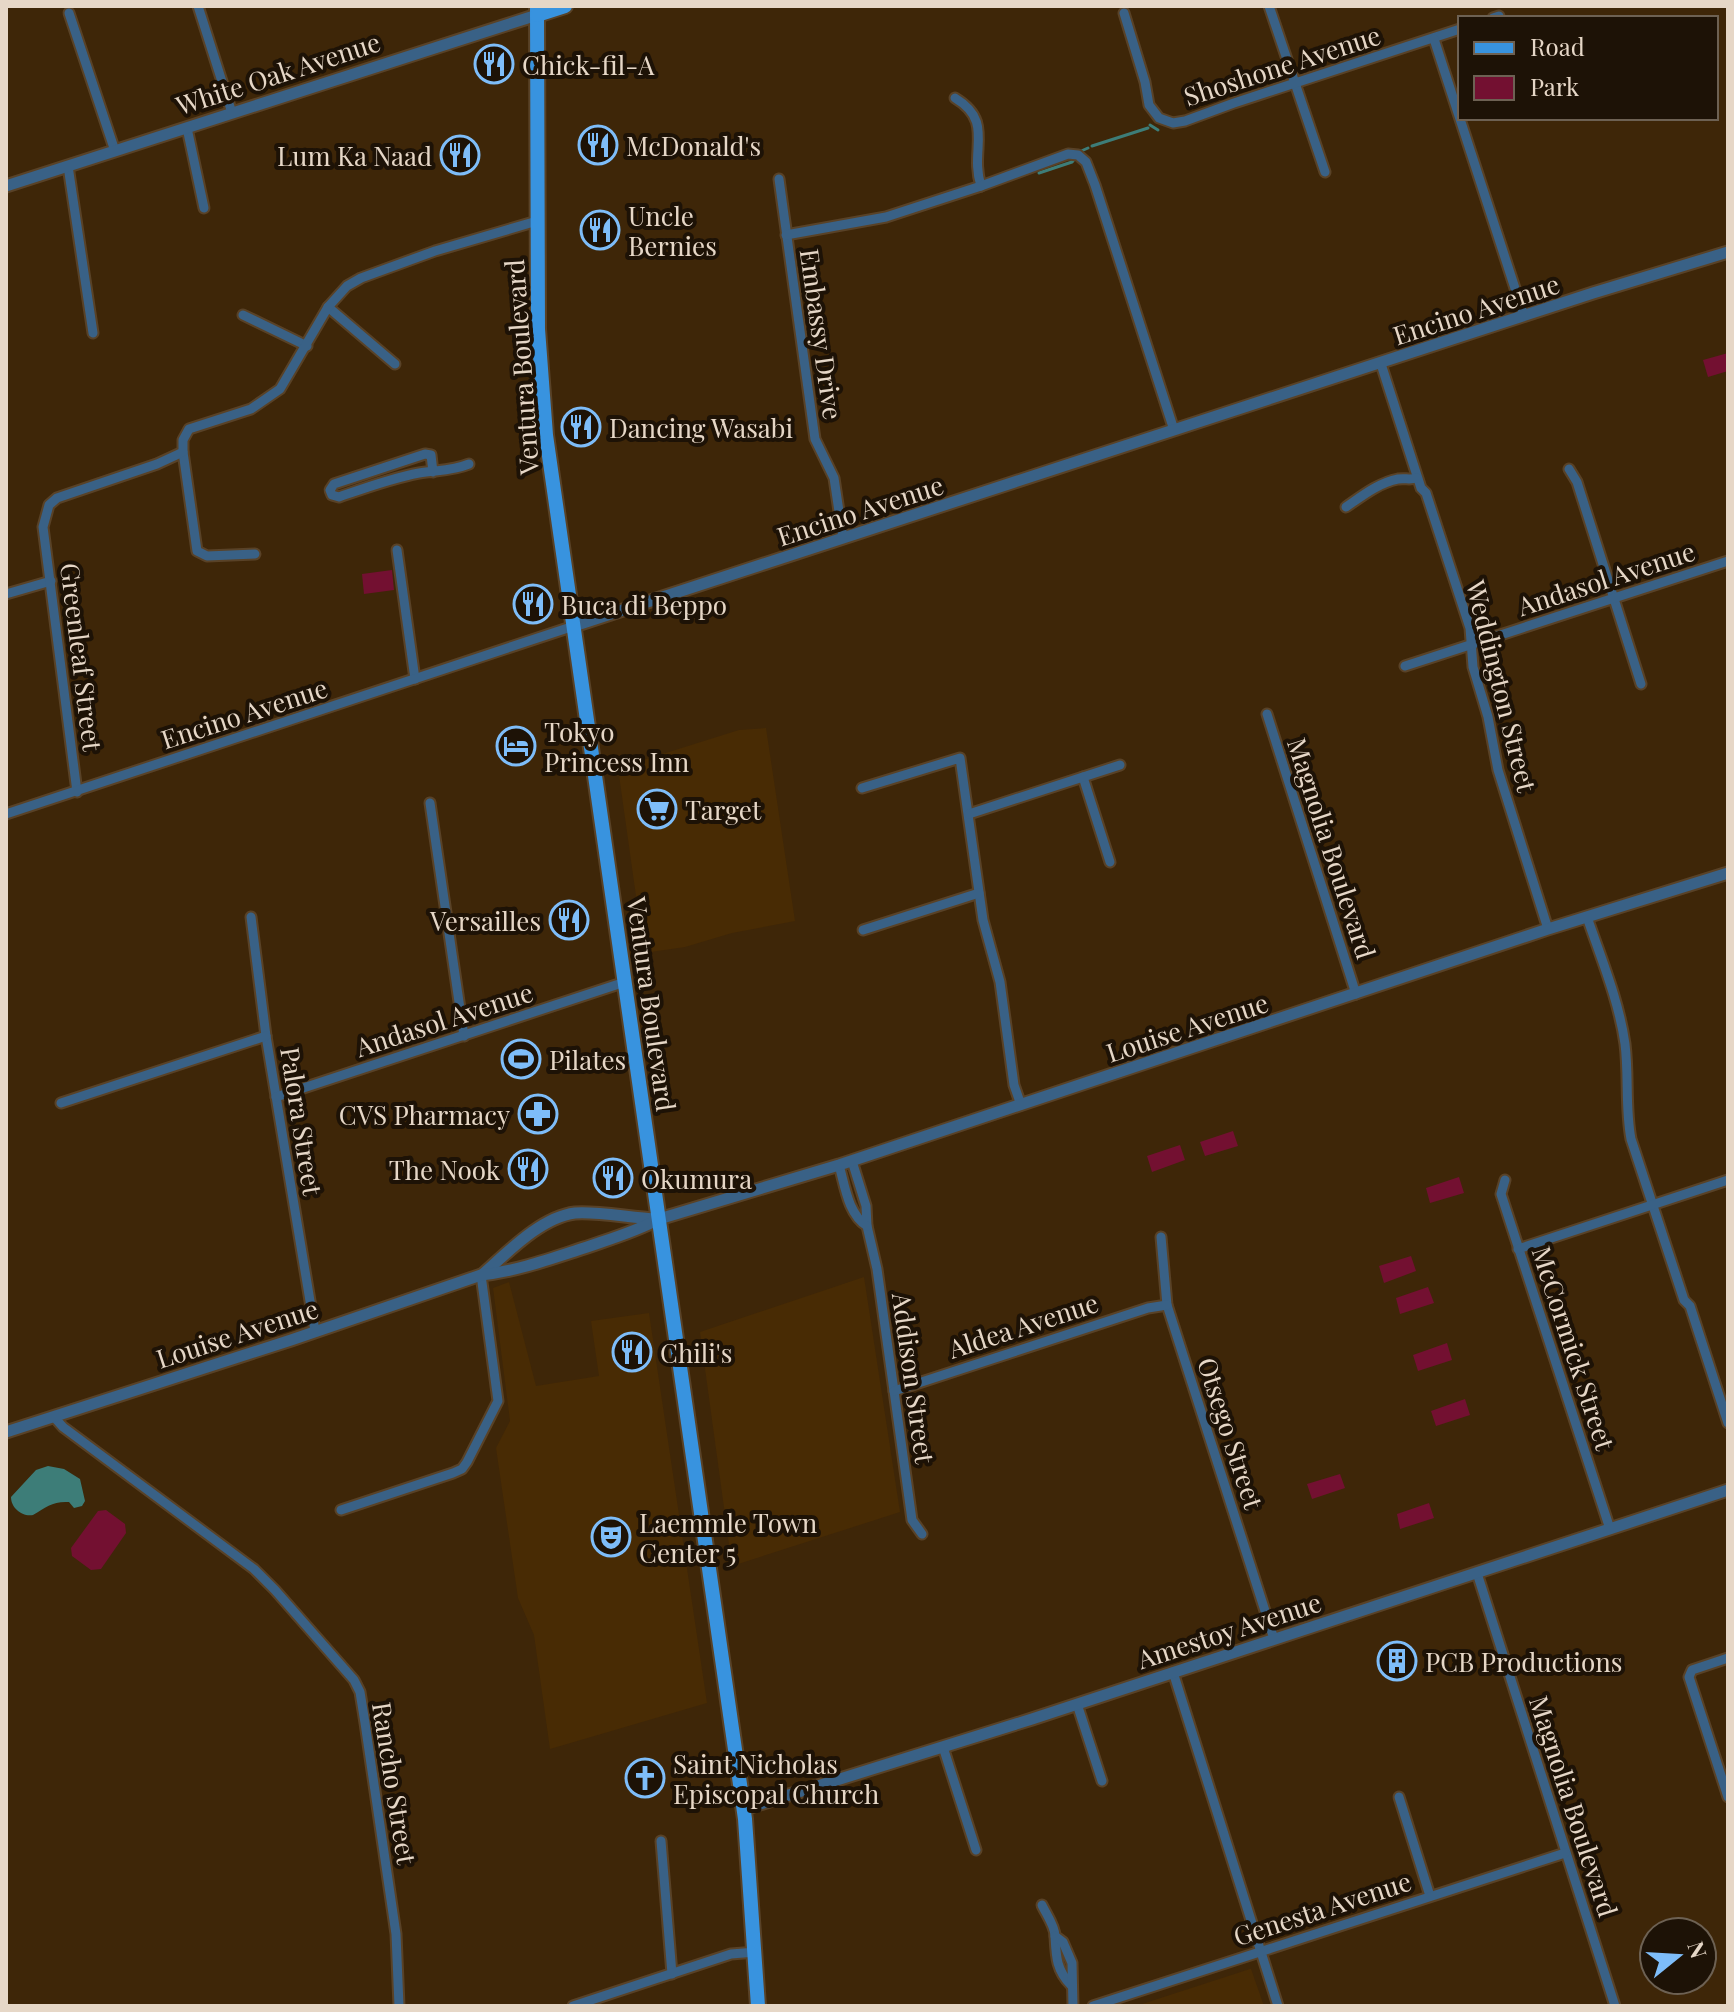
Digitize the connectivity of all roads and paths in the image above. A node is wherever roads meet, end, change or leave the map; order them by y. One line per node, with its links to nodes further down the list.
1 (198, 6): 11 (street)
2 (565, 6): 4 (main road, White Oak Avenue)
3 (1269, 6): 9 (street)
4 (537, 10): 11 (street, White Oak Avenue); 22 (main road, Ventura Boulevard)
5 (69, 13): 15 (street)
6 (1124, 13): 9 (street, Shoshone Avenue)
7 (1458, 30): 8 (street, Shoshone Avenue)
8 (1434, 39): 9 (street, Shoshone Avenue); 12 (street)
9 (1294, 84): 17 (street)
10 (955, 98): 20 (street)
11 (232, 113): 14 (street, White Oak Avenue)
12 (1458, 113)
13 (1460, 120): 27 (street)
14 (187, 128): 15 (street, White Oak Avenue); 21 (street)
15 (115, 151): 16 (street, White Oak Avenue)
16 (68, 166): 19 (street, White Oak Avenue); 28 (street)
17 (1325, 172)
18 (779, 179): 23 (street, Embassy Drive)
19 (6, 186)
20 (981, 186): 23 (street); 32 (street)
21 (204, 208)
22 (537, 221): 25 (street); 48 (main road, Ventura Boulevard)
23 (786, 235): 41 (street, Embassy Drive)
24 (1728, 252): 27 (street, Encino Avenue)
25 (328, 307): 29 (street); 30 (street)
26 (243, 315): 29 (street)
27 (1524, 316): 31 (street, Encino Avenue)
28 (93, 333)
29 (307, 346): 33 (street)
30 (395, 364)
31 (1381, 364): 32 (street, Encino Avenue); 38 (street, Weddington Street)
32 (1174, 430): 41 (street, Encino Avenue)
33 (183, 452): 43 (street); 45 (street, Greenleaf Street)
34 (469, 464): 37 (street)
35 (379, 469): 37 (street); 39 (street); 39 (street)
36 (1569, 469): 47 (street)
37 (433, 472): 39 (street)
38 (1416, 473): 40 (street); 49 (street, Weddington Street)
39 (383, 482)
40 (1346, 507)
41 (843, 538): 48 (street, Encino Avenue)
42 (397, 550): 51 (street)
43 (255, 554)
44 (1728, 561): 47 (street, Andasol Avenue)
45 (51, 581): 46 (street); 57 (street, Greenleaf Street)
46 (6, 594)
47 (1613, 598): 49 (street, Andasol Avenue); 52 (street)
48 (574, 626): 51 (street, Encino Avenue); 68 (main road, Ventura Boulevard)
49 (1472, 644): 50 (street, Andasol Avenue); 66 (street, Weddington Street)
50 (1405, 666)
51 (415, 679): 57 (street, Encino Avenue)
52 (1641, 684)
53 (1267, 714): 69 (street, Magnolia Boulevard)
54 (1120, 765): 55 (street)
55 (1083, 777): 60 (street); 61 (street)
56 (862, 788): 60 (street)
57 (77, 792): 59 (street, Encino Avenue)
58 (430, 803): 71 (street)
59 (6, 814)
60 (969, 814): 63 (street)
61 (1110, 862)
62 (1728, 873): 65 (street, Louise Avenue)
63 (979, 893): 67 (street); 74 (street)
64 (251, 917): 70 (street, Palora Street)
65 (1587, 917): 66 (street, Louise Avenue); 79 (street)
66 (1548, 929): 69 (street, Louise Avenue)
67 (863, 930)
68 (625, 982): 71 (street, Andasol Avenue); 80 (main road, Ventura Boulevard)
69 (1356, 994): 74 (street, Louise Avenue)
70 (266, 1036): 72 (street, Palora Street); 73 (street)
71 (464, 1036): 72 (street, Andasol Avenue)
72 (276, 1097): 86 (street, Palora Street)
73 (61, 1103)
74 (1021, 1105): 75 (street, Louise Avenue)
75 (852, 1161): 76 (street, Louise Avenue); 81 (street, Addison Street)
76 (839, 1165): 80 (street, Louise Avenue); 81 (street, Addison Street)
77 (1505, 1180): 83 (street, McCormick Street)
78 (1728, 1180): 79 (street)
79 (1653, 1205): 83 (street); 89 (street)
80 (659, 1219): 84 (street, Louise Avenue); 84 (street, Louise Avenue); 104 (main road, Ventura Boulevard)
81 (867, 1226): 87 (street, Addison Street)
82 (1161, 1237): 85 (street, Otsego Street)
83 (1518, 1249): 93 (street, McCormick Street)
84 (481, 1275): 86 (street, Louise Avenue); 92 (street)
85 (1167, 1305): 87 (street, Aldea Avenue); 96 (street, Otsego Street)
86 (315, 1331): 88 (street, Louise Avenue)
87 (894, 1391): 94 (street, Addison Street)
88 (54, 1417): 90 (street, Louise Avenue); 113 (street, Rancho Street)
89 (1728, 1423)
90 (6, 1432)
91 (1728, 1490): 93 (street, Amestoy Avenue)
92 (341, 1510)
93 (1610, 1529): 95 (street, Amestoy Avenue)
94 (922, 1534)
95 (1477, 1573): 96 (street, Amestoy Avenue); 107 (street, Magnolia Boulevard)
96 (1274, 1639): 98 (street, Amestoy Avenue)
97 (1728, 1658): 103 (street)
98 (1173, 1672): 99 (street, Amestoy Avenue); 110 (street)
99 (1077, 1704): 100 (street, Amestoy Avenue); 101 (street)
100 (943, 1747): 104 (street, Amestoy Avenue); 106 (street)
101 (1102, 1781)
102 (1399, 1797): 108 (street)
103 (1728, 1797)
104 (744, 1809): 111 (main road, Ventura Boulevard)
105 (661, 1841): 112 (street)
106 (976, 1850)
107 (1565, 1853): 108 (street, Genesta Avenue); 119 (street, Magnolia Boulevard)
108 (1430, 1896): 110 (street, Genesta Avenue)
109 (1042, 1905): 116 (street)
110 (1261, 1951): 117 (street, Genesta Avenue); 118 (street)
111 (756, 1952): 112 (street); 115 (main road, Ventura Boulevard)
112 (672, 1974): 114 (street)
113 (399, 2006)
114 (573, 2006)
115 (758, 2006)
116 (1073, 2006)
117 (1093, 2006)
118 (1278, 2006)
119 (1615, 2006)

